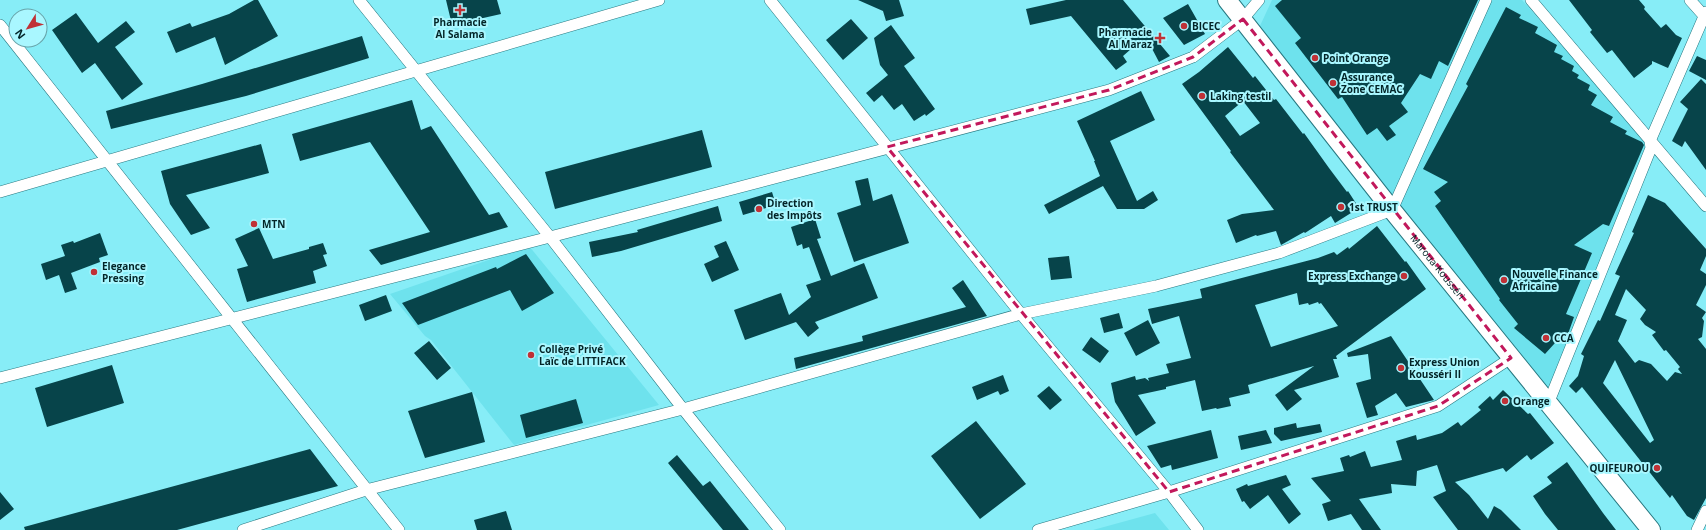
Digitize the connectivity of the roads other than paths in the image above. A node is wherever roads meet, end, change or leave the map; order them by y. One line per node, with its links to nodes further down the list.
1 (359, 0): 12 (street)
2 (659, 0): 12 (street)
3 (770, 0): 14 (street)
4 (1228, 0): 10 (highway, Maroua-Kousséri)
5 (1259, 0): 10 (street)
6 (1486, 0): 18 (street)
7 (1532, 0): 13 (street)
8 (1690, 0): 9 (street)
9 (1705, 16): 13 (street)
10 (1243, 19): 14 (street); 18 (highway, Maroua-Kousséri)
11 (0, 25): 15 (street)
12 (416, 71): 15 (street); 19 (street)
13 (1650, 141): 17 (street); 24 (street)
14 (887, 147): 19 (street); 20 (street)
15 (108, 161): 16 (street); 21 (street)
16 (0, 192)
17 (1706, 206)
18 (1392, 210): 20 (street); 22 (highway, Maroua-Kousséri)
19 (550, 237): 21 (street); 25 (street)
20 (1021, 314): 25 (street); 27 (street)
21 (232, 318): 23 (street); 26 (street)
22 (1512, 358): 24 (highway, Maroua-Kousséri); 27 (street)
23 (0, 378)
24 (1548, 404): 34 (highway, Maroua-Kousséri)
25 (683, 409): 26 (street); 31 (street)
26 (366, 490): 29 (street); 30 (street)
27 (1169, 492): 32 (street); 33 (street)
28 (1706, 511): 35 (street)
29 (243, 530)
30 (399, 530)
31 (780, 530)
32 (1038, 530)
33 (1198, 530)
34 (1651, 530)
35 (1697, 530)

